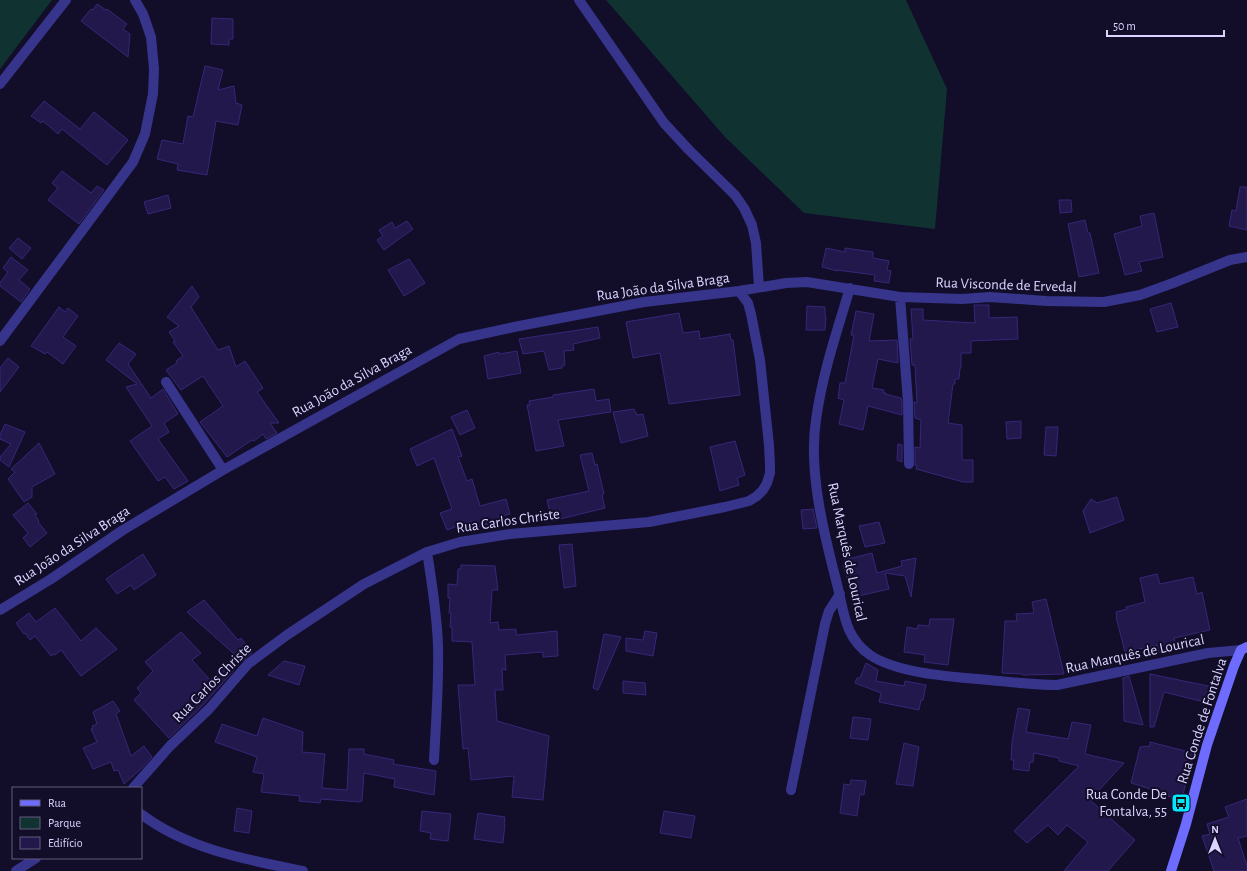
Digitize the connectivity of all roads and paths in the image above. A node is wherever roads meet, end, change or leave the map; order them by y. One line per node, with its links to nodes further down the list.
1 (66, 0): 4 (street)
2 (135, 0): 10 (street)
3 (579, 0): 6 (street)
4 (0, 84)
5 (1247, 257): 9 (street, Rua Visconde de Ervedal)
6 (759, 287): 7 (street, Rua Visconde de Ervedal); 8 (street, Rua João da Silva Braga)
7 (850, 288): 9 (street, Rua Visconde de Ervedal); 15 (street, Rua Marquês de Lourical)
8 (738, 291): 13 (street, Rua João da Silva Braga); 14 (street, Rua Carlos Christe)
9 (900, 296): 12 (street)
10 (0, 342)
11 (166, 382): 13 (street)
12 (909, 464)
13 (223, 470): 16 (street, Rua João da Silva Braga)
14 (427, 552): 18 (street); 19 (street, Rua Carlos Christe)
15 (840, 594): 17 (street, Rua Marquês de Lourical); 20 (street)
16 (0, 610)
17 (1244, 648): 25 (main road, Rua Conde de Fontalva)
18 (434, 760)
19 (134, 787)
20 (791, 790)
21 (142, 815): 24 (street)
22 (34, 859): 23 (street)
23 (16, 871)
24 (303, 871)
25 (1171, 871)

